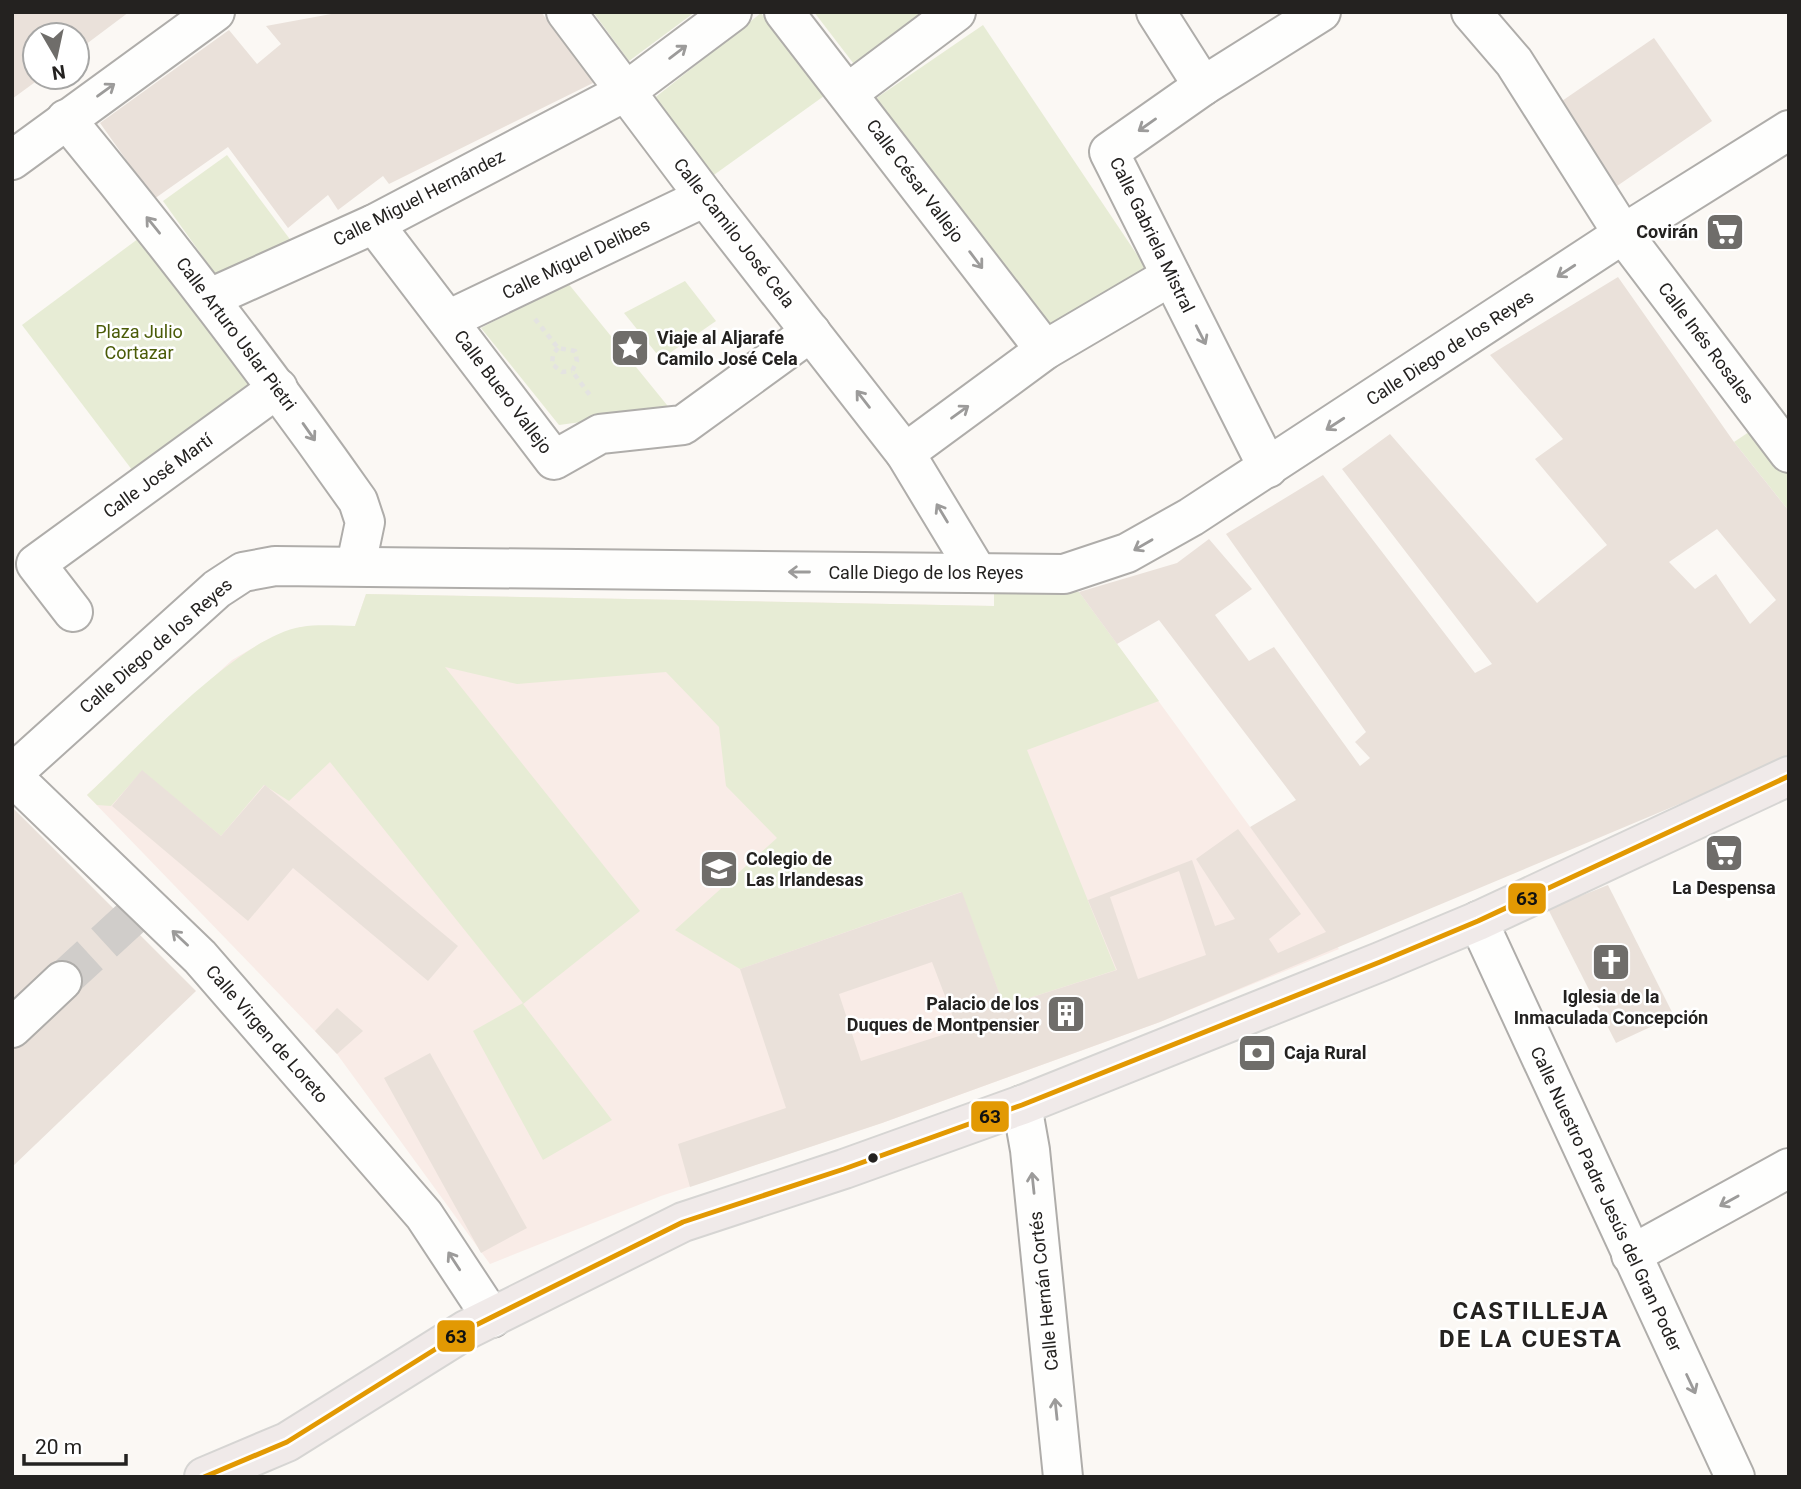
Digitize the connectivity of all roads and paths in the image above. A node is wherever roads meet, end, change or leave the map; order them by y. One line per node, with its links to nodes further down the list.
1 (215, 12): 12 (street, one-way to 1)
2 (566, 12): 10 (street, Calle Camilo José Cela)
3 (732, 12): 10 (street, one-way to 3)
4 (784, 12): 11 (street, Calle César Vallejo)
5 (956, 12): 11 (street)
6 (1156, 12): 9 (street)
7 (1321, 12): 9 (street, Calle Gabriela Mistral)
8 (1471, 12): 17 (street, Calle Inés Rosales)
9 (1203, 86): 18 (street, Calle Gabriela Mistral, one-way to 18)
10 (625, 92): 15 (street, Calle Camilo José Cela); 16 (street, Calle Miguel Hernández)
11 (848, 93): 24 (street, Calle César Vallejo, one-way to 24)
12 (66, 119): 14 (street); 19 (street, Calle Arturo Uslar Pietri, one-way to 12)
13 (1789, 130): 17 (street, Calle Diego de los Reyes)
14 (12, 160)
15 (705, 197): 21 (street, Calle Miguel Delibes); 22 (street, Calle Camilo José Cela)
16 (374, 224): 19 (street, Calle Miguel Hernández); 21 (street, Calle Buero Vallejo)
17 (1623, 234): 29 (street, Calle Inés Rosales); 30 (street, Calle Diego de los Reyes, one-way to 30)
18 (1171, 276): 24 (street); 30 (street, Calle Gabriela Mistral, one-way to 30)
19 (210, 298): 26 (street, Calle Arturo Uslar Pietri)
20 (533, 316): 23 (path)
21 (448, 320): 22 (street, Calle Buero Vallejo)
22 (811, 332): 28 (street, Calle Camilo José Cela, one-way to 22)
23 (558, 348): 25 (path); 25 (path)
24 (1045, 350): 28 (street, one-way to 24)
25 (572, 371): 27 (path)
26 (278, 388): 31 (street, Calle Arturo Uslar Pietri, one-way to 31); 33 (street, Calle José Martí)
27 (600, 409)
28 (905, 453): 32 (street, Calle Camilo José Cela, one-way to 28)
29 (1789, 453)
30 (1268, 468): 32 (street, Calle Diego de los Reyes, one-way to 32)
31 (356, 565): 32 (street, Calle Diego de los Reyes, one-way to 31); 34 (street, Calle Diego de los Reyes)
32 (977, 572)
33 (74, 612)
34 (12, 775): 42 (street, Calle Virgen de Loreto, one-way to 34)
35 (1789, 776): 36 (main road)
36 (1478, 921): 39 (main road); 41 (street, Calle Nuestro Padre Jesús del Gran Poder)
37 (62, 981): 38 (street)
38 (12, 1028)
39 (1022, 1105): 42 (main road); 44 (street, Calle Hernán Cortés, one-way to 39)
40 (1789, 1167): 41 (street, one-way to 41)
41 (1631, 1255): 45 (street, Calle Nuestro Padre Jesús del Gran Poder, one-way to 45)
42 (492, 1318): 43 (main road)
43 (204, 1477)
44 (1063, 1477)
45 (1735, 1477)

